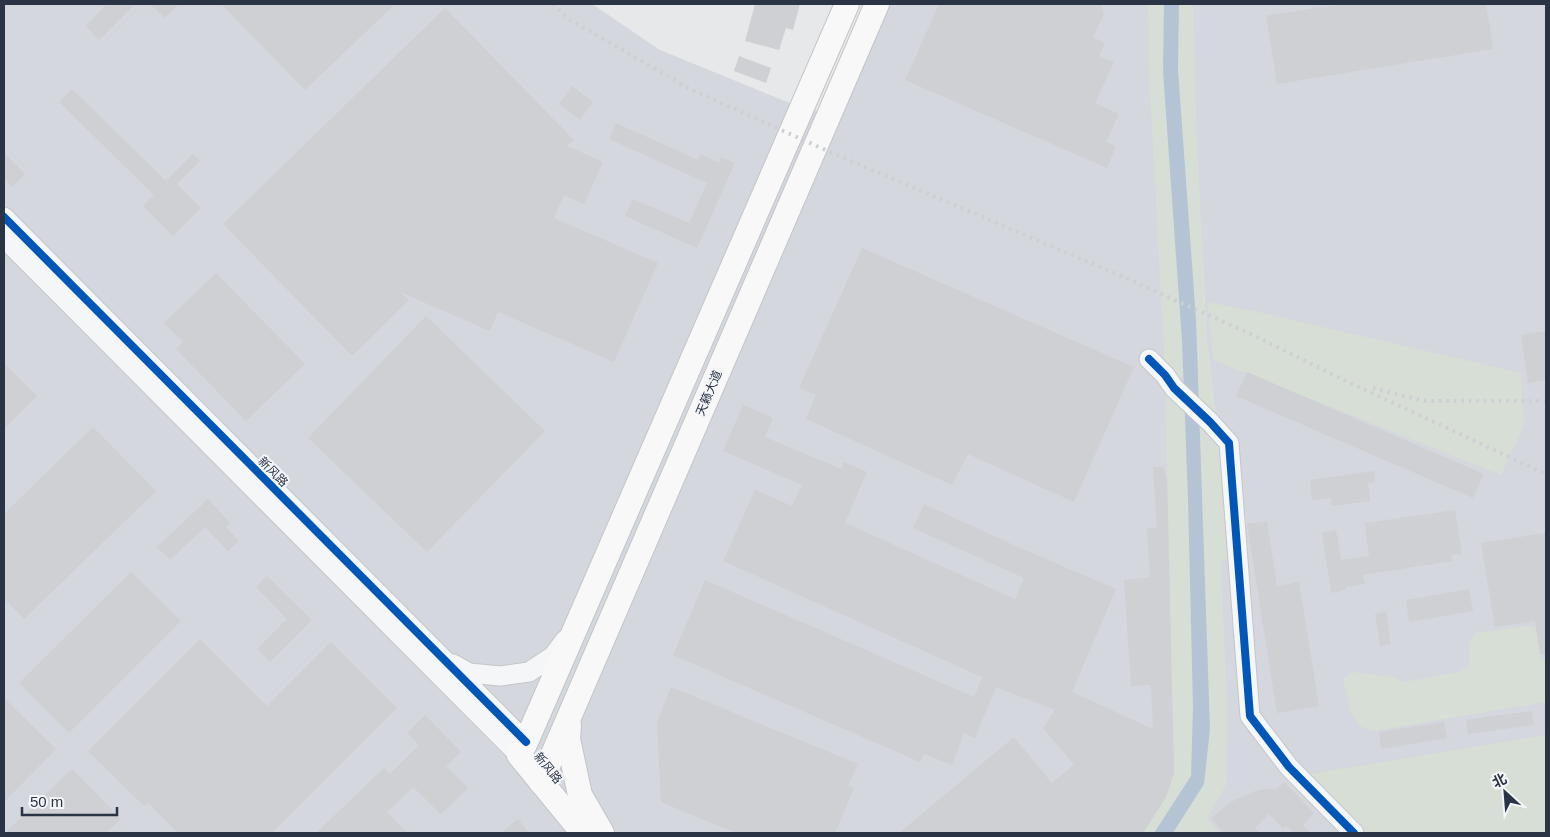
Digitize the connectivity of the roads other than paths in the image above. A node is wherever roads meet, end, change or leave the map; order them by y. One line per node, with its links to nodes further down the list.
1 (847, 4): 6 (main road)
2 (877, 4): 8 (main road, 天籁大道)
3 (4, 217): 7 (street, 新风路)
4 (4, 238): 9 (street, 新风路)
5 (1149, 359): 13 (street)
6 (579, 621): 7 (street); 9 (main road)
7 (441, 656): 9 (street, 新风路)
8 (570, 717): 10 (main road, 天籁大道); 12 (main road)
9 (523, 749): 10 (main road, 新风路)
10 (544, 775): 11 (main road, 新风路); 12 (main road, 新风路)
11 (583, 833)
12 (602, 833)
13 (1354, 833)

